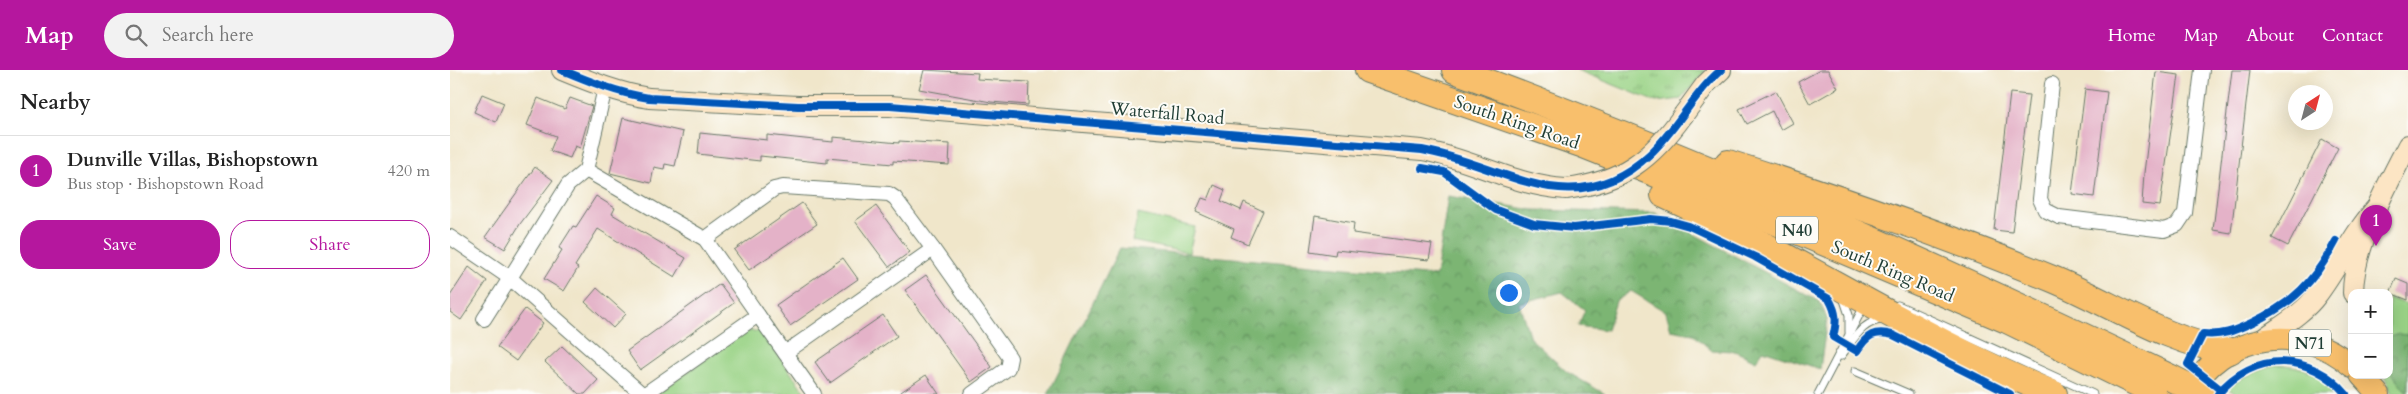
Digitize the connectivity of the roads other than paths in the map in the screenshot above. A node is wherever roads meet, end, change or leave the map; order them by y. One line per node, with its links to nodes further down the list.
1 (562, 70): 7 (street, Waterfall Road)
2 (1368, 70): 8 (highway, South Ring Road / N40)
3 (1455, 70): 9 (highway, South Ring Road / N40)
4 (1721, 70): 7 (street, Waterfall Road, bridge)
5 (2202, 70): 6 (street)
6 (2052, 84)
7 (605, 88): 11 (street)
8 (1425, 91): 17 (highway); 32 (highway, South Ring Road / N40)
9 (1564, 110): 25 (highway); 32 (highway, South Ring Road / N40)
10 (2408, 145): 12 (street)
11 (586, 170): 14 (street); 16 (street)
12 (2378, 206): 18 (street); 24 (street)
13 (450, 237): 16 (street)
14 (705, 239): 15 (street); 21 (street)
15 (933, 249): 26 (street); 35 (street)
16 (510, 278): 22 (street); 33 (street)
17 (1835, 283): 19 (highway); 23 (lane)
18 (2353, 289)
19 (1876, 301): 20 (highway); 23 (lane)
20 (1899, 312): 27 (lane); 38 (highway); 39 (lane)
21 (758, 315): 26 (street); 33 (street)
22 (484, 319)
23 (1849, 332): 27 (lane)
24 (2263, 339): 25 (main road, N71); 28 (main road, N71)
25 (2230, 351): 32 (main road, N71)
26 (785, 353): 34 (street)
27 (1837, 360): 36 (lane)
28 (2348, 363)
29 (1855, 371): 37 (lane)
30 (2366, 379): 31 (main road)
31 (2376, 387)
32 (2169, 390): 40 (highway, South Ring Road / N40, bridge)
33 (643, 394)
34 (814, 394)
35 (972, 394)
36 (1818, 394)
37 (1909, 394)
38 (2054, 394)
39 (2093, 394)
40 (2203, 394)

